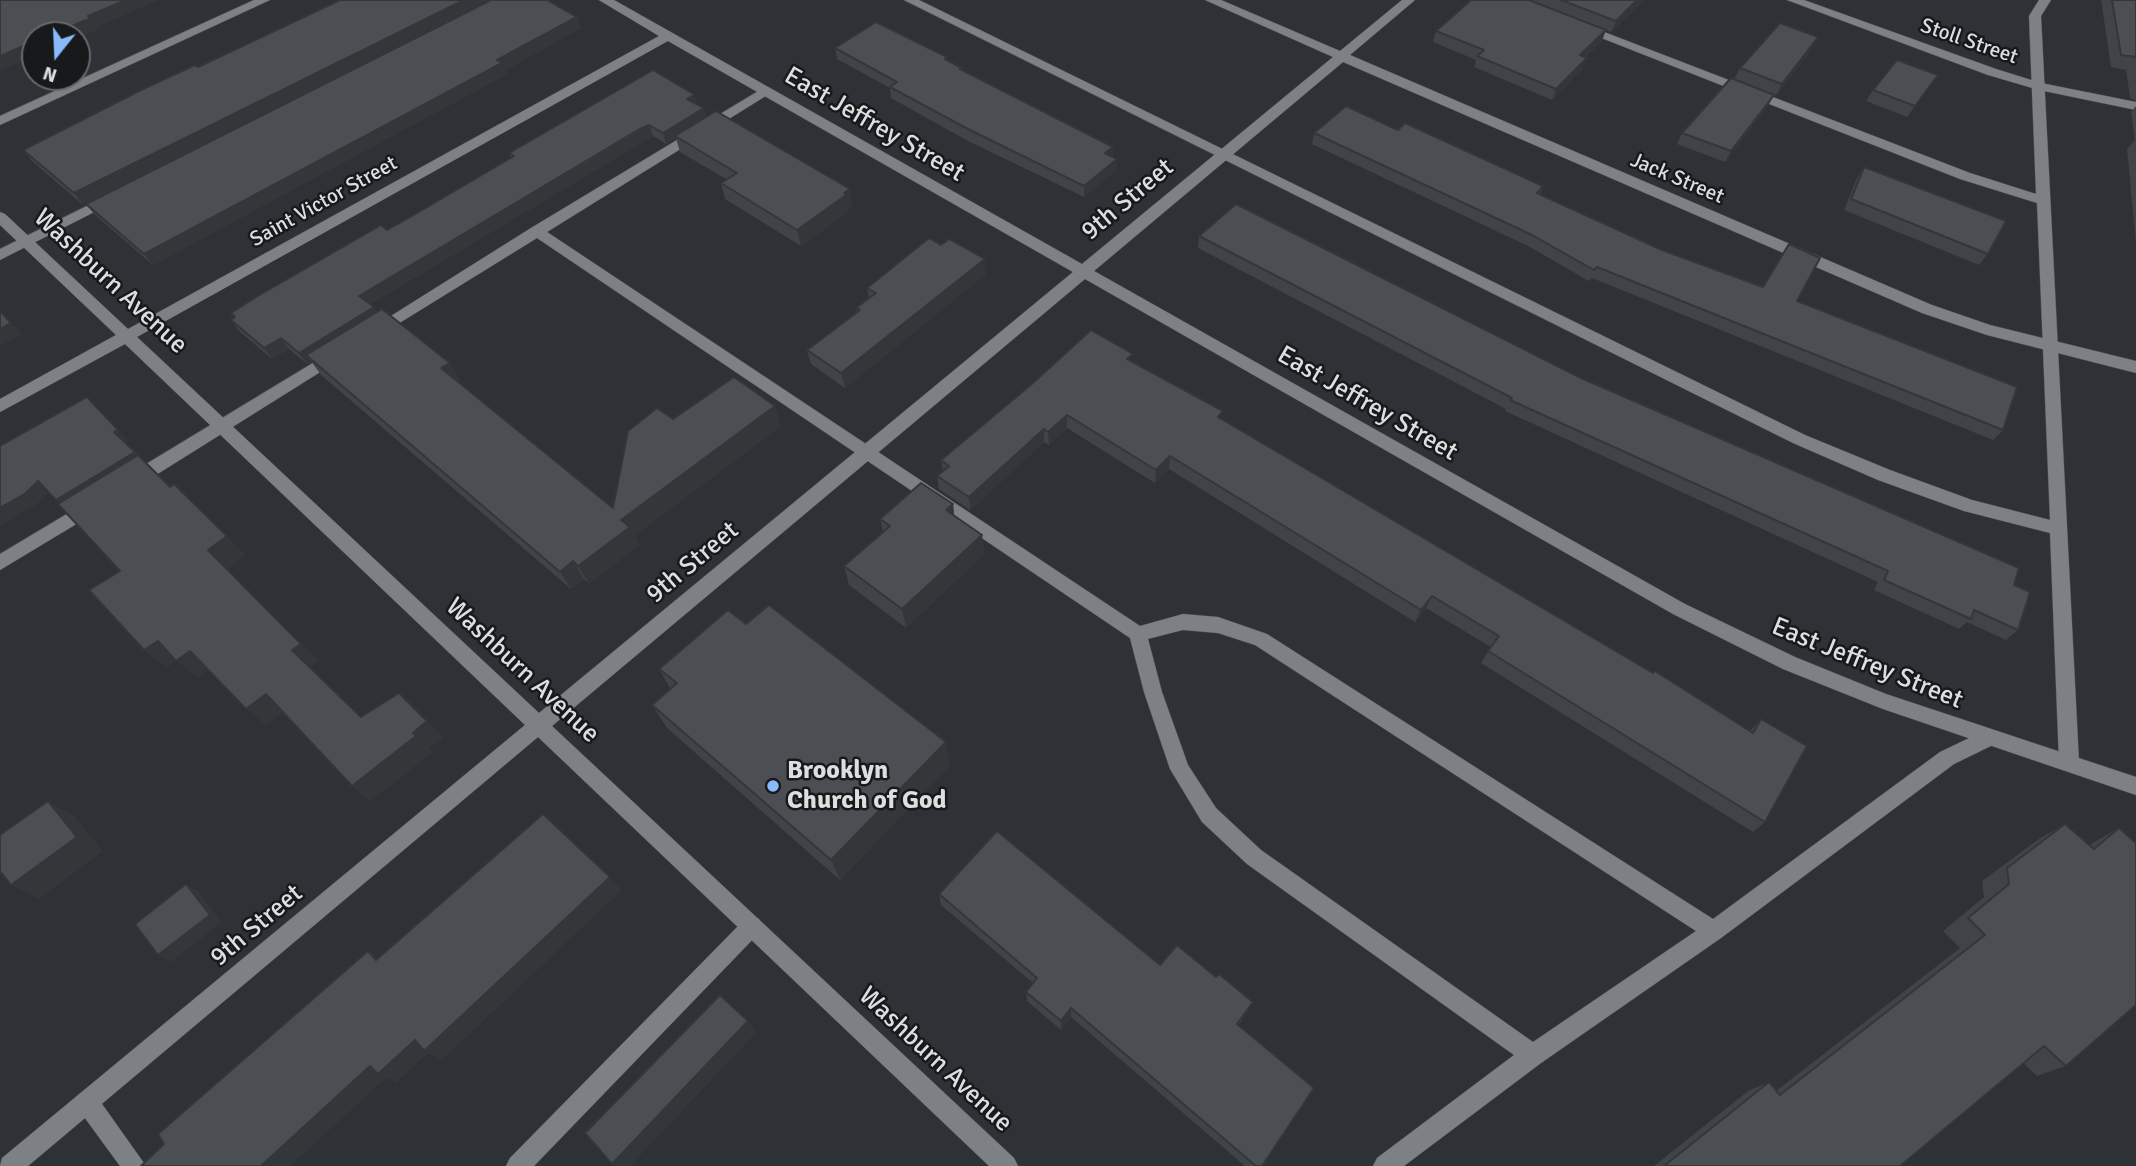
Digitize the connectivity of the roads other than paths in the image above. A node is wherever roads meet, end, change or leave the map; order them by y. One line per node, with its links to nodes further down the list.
1 (264, 0): 14 (street)
2 (605, 0): 9 (street, East Jeffrey Street)
3 (910, 0): 15 (street)
4 (1211, 0): 10 (street, Jack Street)
5 (1409, 0): 10 (street, 9th Street)
6 (1793, 0): 11 (street, Stoll Street)
7 (2045, 0): 11 (street)
8 (1575, 25): 17 (street)
9 (668, 36): 12 (street, East Jeffrey Street); 23 (street, Saint Victor Street)
10 (1342, 57): 15 (street, 9th Street); 24 (street, Jack Street)
11 (2039, 86): 13 (street, Stoll Street); 17 (street)
12 (765, 91): 19 (street); 22 (street, East Jeffrey Street)
13 (2136, 106)
14 (0, 121)
15 (1224, 154): 22 (street, 9th Street); 29 (street)
16 (125, 192): 20 (street)
17 (2044, 201): 24 (street)
18 (0, 216): 20 (street, Washburn Avenue)
19 (536, 231): 27 (street); 28 (street)
20 (26, 241): 21 (street); 23 (street, Washburn Avenue)
21 (0, 255)
22 (1083, 272): 28 (street, 9th Street); 33 (street, East Jeffrey Street)
23 (126, 335): 26 (street, Saint Victor Street); 27 (street, Washburn Avenue)
24 (2050, 346): 25 (street, Jack Street); 29 (street)
25 (2136, 367)
26 (0, 406)
27 (222, 426): 30 (street); 32 (street, Washburn Avenue)
28 (866, 452): 31 (street); 32 (street, 9th Street)
29 (2059, 529): 34 (street)
30 (0, 563)
31 (1138, 634): 37 (street); 38 (street)
32 (539, 726): 36 (street, Washburn Avenue); 39 (street, 9th Street)
33 (1988, 738): 34 (street, East Jeffrey Street); 37 (street)
34 (2070, 762): 35 (street, East Jeffrey Street)
35 (2136, 786)
36 (752, 926): 42 (street); 43 (street, Washburn Avenue)
37 (1714, 931): 38 (street)
38 (1533, 1055): 44 (street)
39 (88, 1102): 40 (street, 9th Street); 41 (street)
40 (10, 1166)
41 (134, 1166)
42 (518, 1166)
43 (1006, 1166)
44 (1385, 1166)

